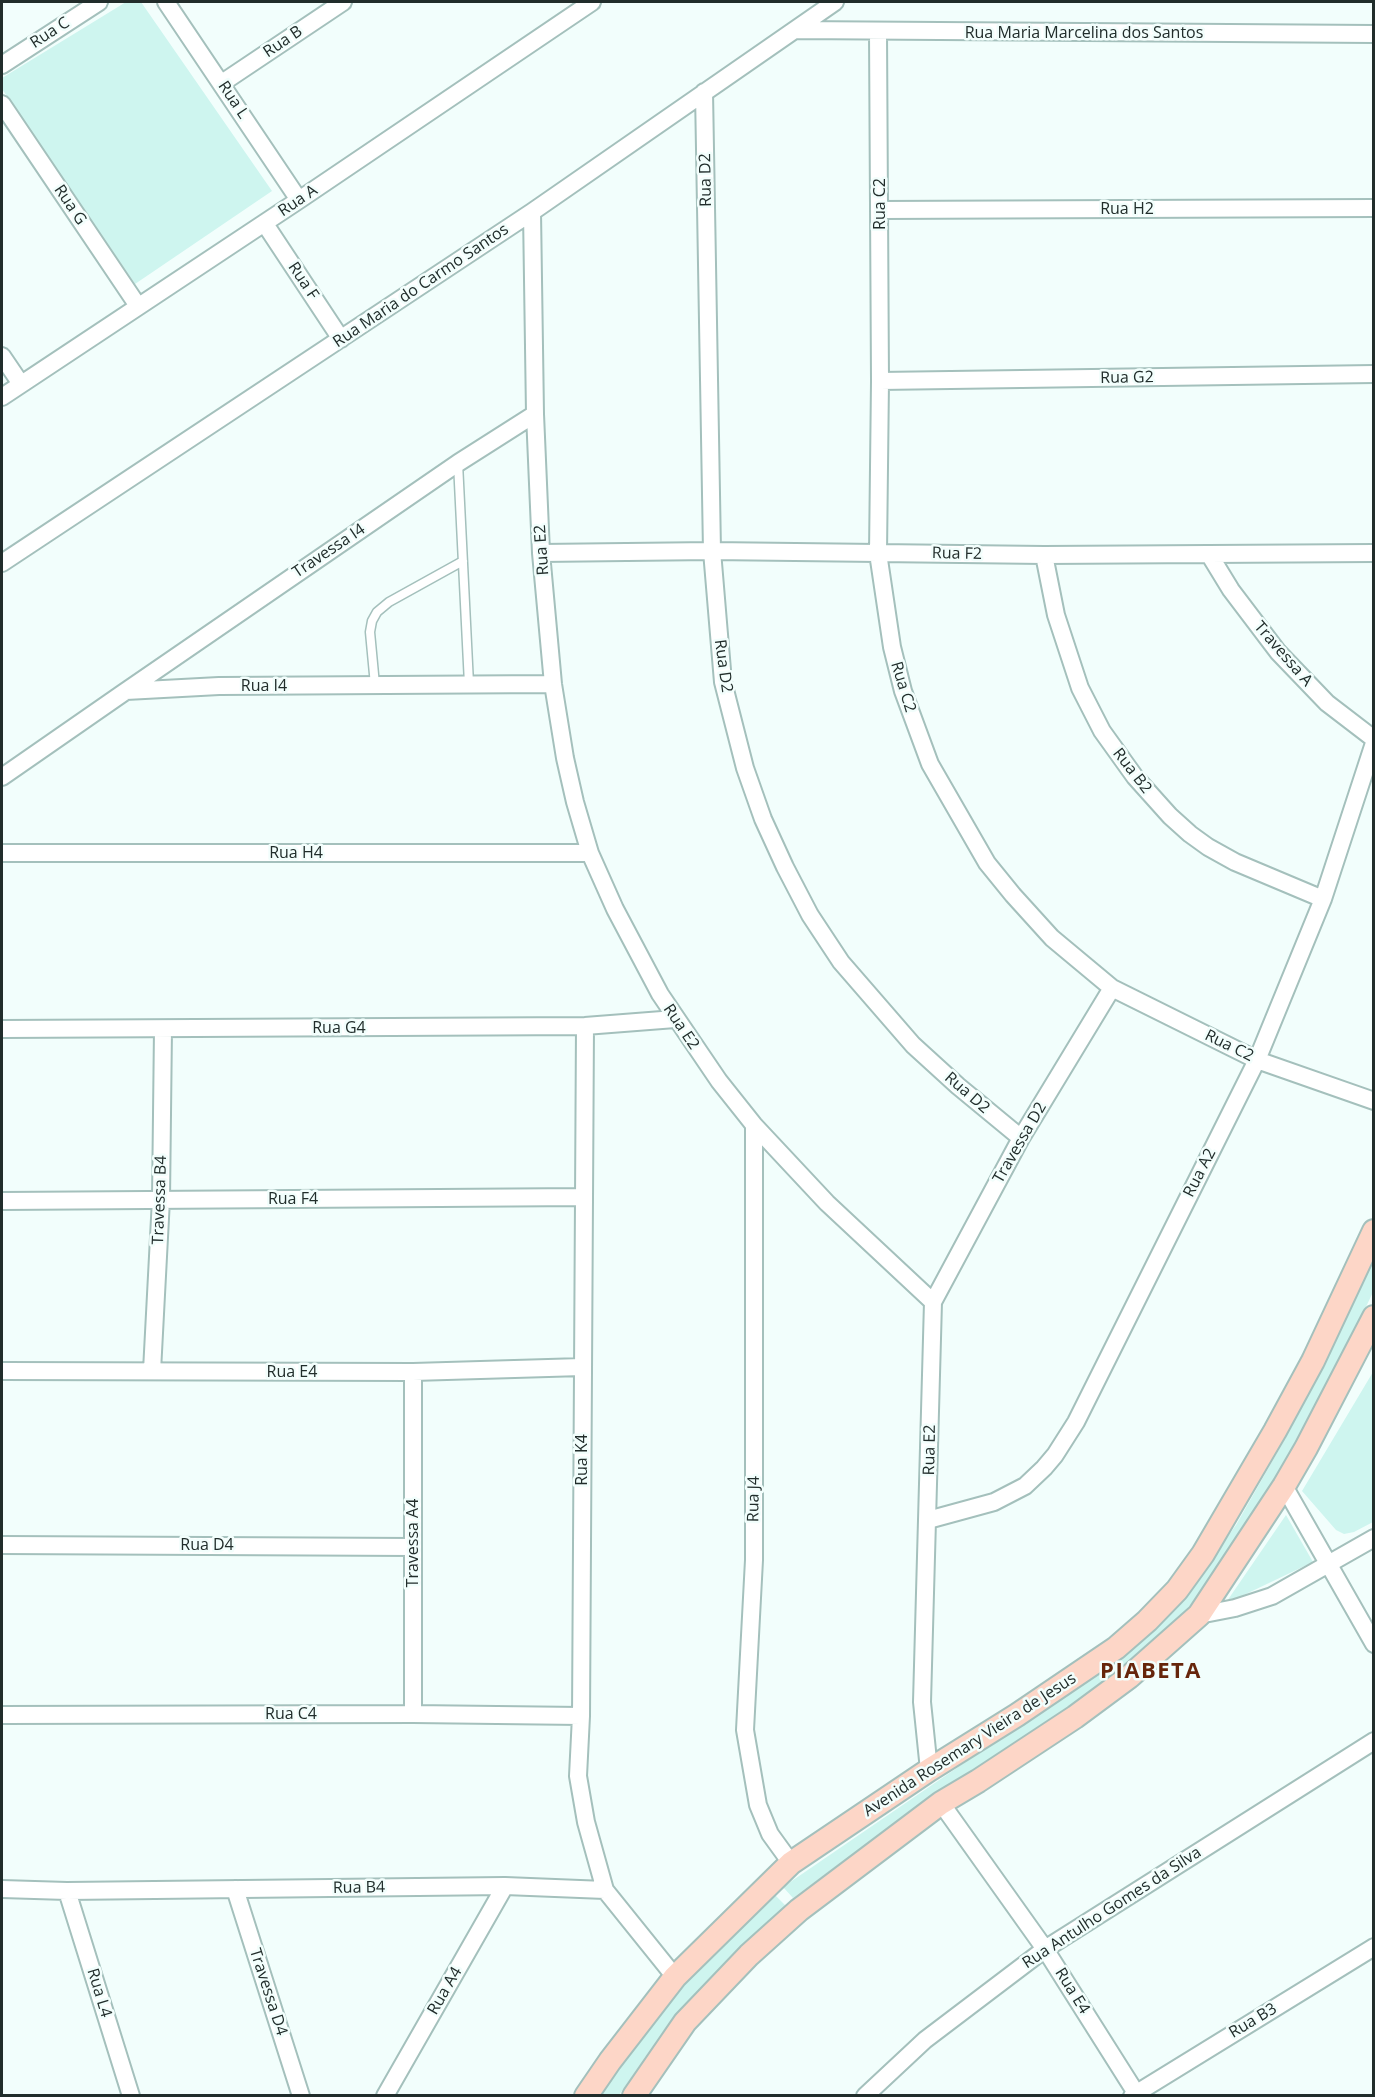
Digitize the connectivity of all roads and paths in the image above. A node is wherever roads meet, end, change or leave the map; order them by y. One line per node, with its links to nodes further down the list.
1 (99, 2): 9 (street, Rua C)
2 (166, 2): 10 (street, Rua L)
3 (343, 2): 10 (street, Rua B)
4 (592, 2): 13 (street, Rua A)
5 (835, 2): 6 (street, Rua Maria do Carmo Santos)
6 (795, 30): 7 (street, Rua Maria Marcelina dos Santos); 11 (street, Rua Maria do Carmo Santos)
7 (878, 32): 8 (street, Rua Maria Marcelina dos Santos); 15 (street, Rua C2)
8 (1374, 34)
9 (2, 65)
10 (222, 83): 13 (street, Rua L)
11 (704, 92): 16 (street, Rua Maria do Carmo Santos); 27 (street, Rua D2)
12 (2, 104): 18 (street, Rua G)
13 (299, 200): 17 (street, Rua A)
14 (1374, 208): 15 (street, Rua H2)
15 (880, 210): 22 (street, Rua C2)
16 (532, 212): 19 (street, Rua Maria do Carmo Santos); 25 (street, Rua E2)
17 (265, 224): 18 (street, Rua A); 19 (street, Rua F)
18 (138, 306): 23 (street, Rua A)
19 (341, 339): 34 (street, Rua Maria do Carmo Santos)
20 (2, 356): 23 (street)
21 (1374, 374): 22 (street, Rua G2)
22 (880, 381): 29 (street, Rua C2)
23 (21, 384): 24 (street, Rua A)
24 (2, 397)
25 (535, 414): 26 (street, Travessa I4); 28 (street, Rua E2)
26 (458, 463): 33 (lane); 38 (street, Travessa I4)
27 (712, 551): 28 (street, Rua F2); 29 (street, Rua F2); 52 (street, Rua D2)
28 (541, 553): 36 (street, Rua E2)
29 (878, 553): 32 (street, Rua F2); 44 (street, Rua C2)
30 (1374, 553): 31 (street, Rua F2)
31 (1209, 554): 32 (street, Rua F2); 39 (street, Travessa A)
32 (1044, 555): 43 (street, Rua B2)
33 (463, 561): 35 (lane); 37 (lane)
34 (2, 563)
35 (470, 684): 36 (street, Rua I4); 37 (street, Rua I4)
36 (553, 684): 42 (street, Rua E2)
37 (375, 685): 38 (street, Rua I4)
38 (126, 691): 40 (street)
39 (1374, 741): 43 (street, Rua A2)
40 (2, 777)
41 (2, 853): 42 (street, Rua H4)
42 (590, 853): 45 (street, Rua E2)
43 (1323, 899): 49 (street, Rua A2)
44 (1112, 988): 49 (street, Rua C2); 52 (street, Travessa D2)
45 (675, 1019): 46 (street, Rua G4); 51 (street, Rua E2)
46 (585, 1026): 48 (street, Rua G4); 53 (street, Rua K4)
47 (2, 1029): 48 (street, Rua G4)
48 (163, 1029): 54 (street, Travessa B4)
49 (1257, 1060): 50 (street, Rua C2); 64 (street, Rua A2)
50 (1374, 1101)
51 (754, 1125): 57 (street, Rua E2); 77 (street, Rua J4)
52 (1021, 1138): 57 (street, Travessa D2)
53 (584, 1197): 54 (street, Rua F4); 59 (street, Rua K4)
54 (161, 1199): 55 (street, Rua F4); 61 (street, Travessa B4)
55 (2, 1201)
56 (1374, 1231): 75 (street, Avenida Rosemary Vieira de Jesus)
57 (933, 1302): 64 (street, Rua E2)
58 (1374, 1317): 63 (street, Avenida Rosemary Vieira de Jesus)
59 (582, 1367): 62 (street, Rua E4); 73 (street, Rua K4)
60 (2, 1371): 61 (street, Rua E4)
61 (152, 1371): 62 (street, Rua E4)
62 (413, 1372): 67 (street, Travessa A4)
63 (1284, 1486): 68 (street); 69 (street, Avenida Rosemary Vieira de Jesus)
64 (928, 1520): 75 (street, Rua E2)
65 (1374, 1538): 68 (street)
66 (2, 1545): 67 (street, Rua D4)
67 (413, 1547): 71 (street, Travessa A4)
68 (1328, 1565): 69 (street); 70 (street)
69 (1199, 1615): 76 (street, Avenida Rosemary Vieira de Jesus)
70 (1374, 1644)
71 (413, 1714): 72 (street, Rua C4); 73 (street, Rua C4)
72 (2, 1715)
73 (580, 1716): 82 (street, Rua K4)
74 (1374, 1741): 86 (street, Rua Antulho Gomes da Silva)
75 (929, 1770): 77 (street, Avenida Rosemary Vieira de Jesus)
76 (941, 1803): 84 (street, Avenida Rosemary Vieira de Jesus); 86 (street, Rua E4)
77 (791, 1863): 78 (street, Avenida Rosemary Vieira de Jesus)
78 (773, 1881): 84 (street); 87 (street, Avenida Rosemary Vieira de Jesus)
79 (505, 1886): 81 (street, Rua B4); 82 (street, Rua B4); 91 (street, Rua A4)
80 (2, 1889): 83 (street, Rua B4)
81 (235, 1889): 83 (street, Rua B4); 90 (street, Travessa D4)
82 (605, 1890): 87 (street)
83 (67, 1891): 89 (street, Rua L4)
84 (799, 1910): 93 (street, Avenida Rosemary Vieira de Jesus)
85 (1374, 1947): 88 (street, Rua B3)
86 (1045, 1949): 88 (street, Rua E4); 94 (street, Rua Antulho Gomes da Silva)
87 (675, 1977): 92 (street, Avenida Rosemary Vieira de Jesus)
88 (1134, 2094)
89 (131, 2096)
90 (302, 2096)
91 (385, 2096)
92 (586, 2096)
93 (634, 2096)
94 (865, 2096)

